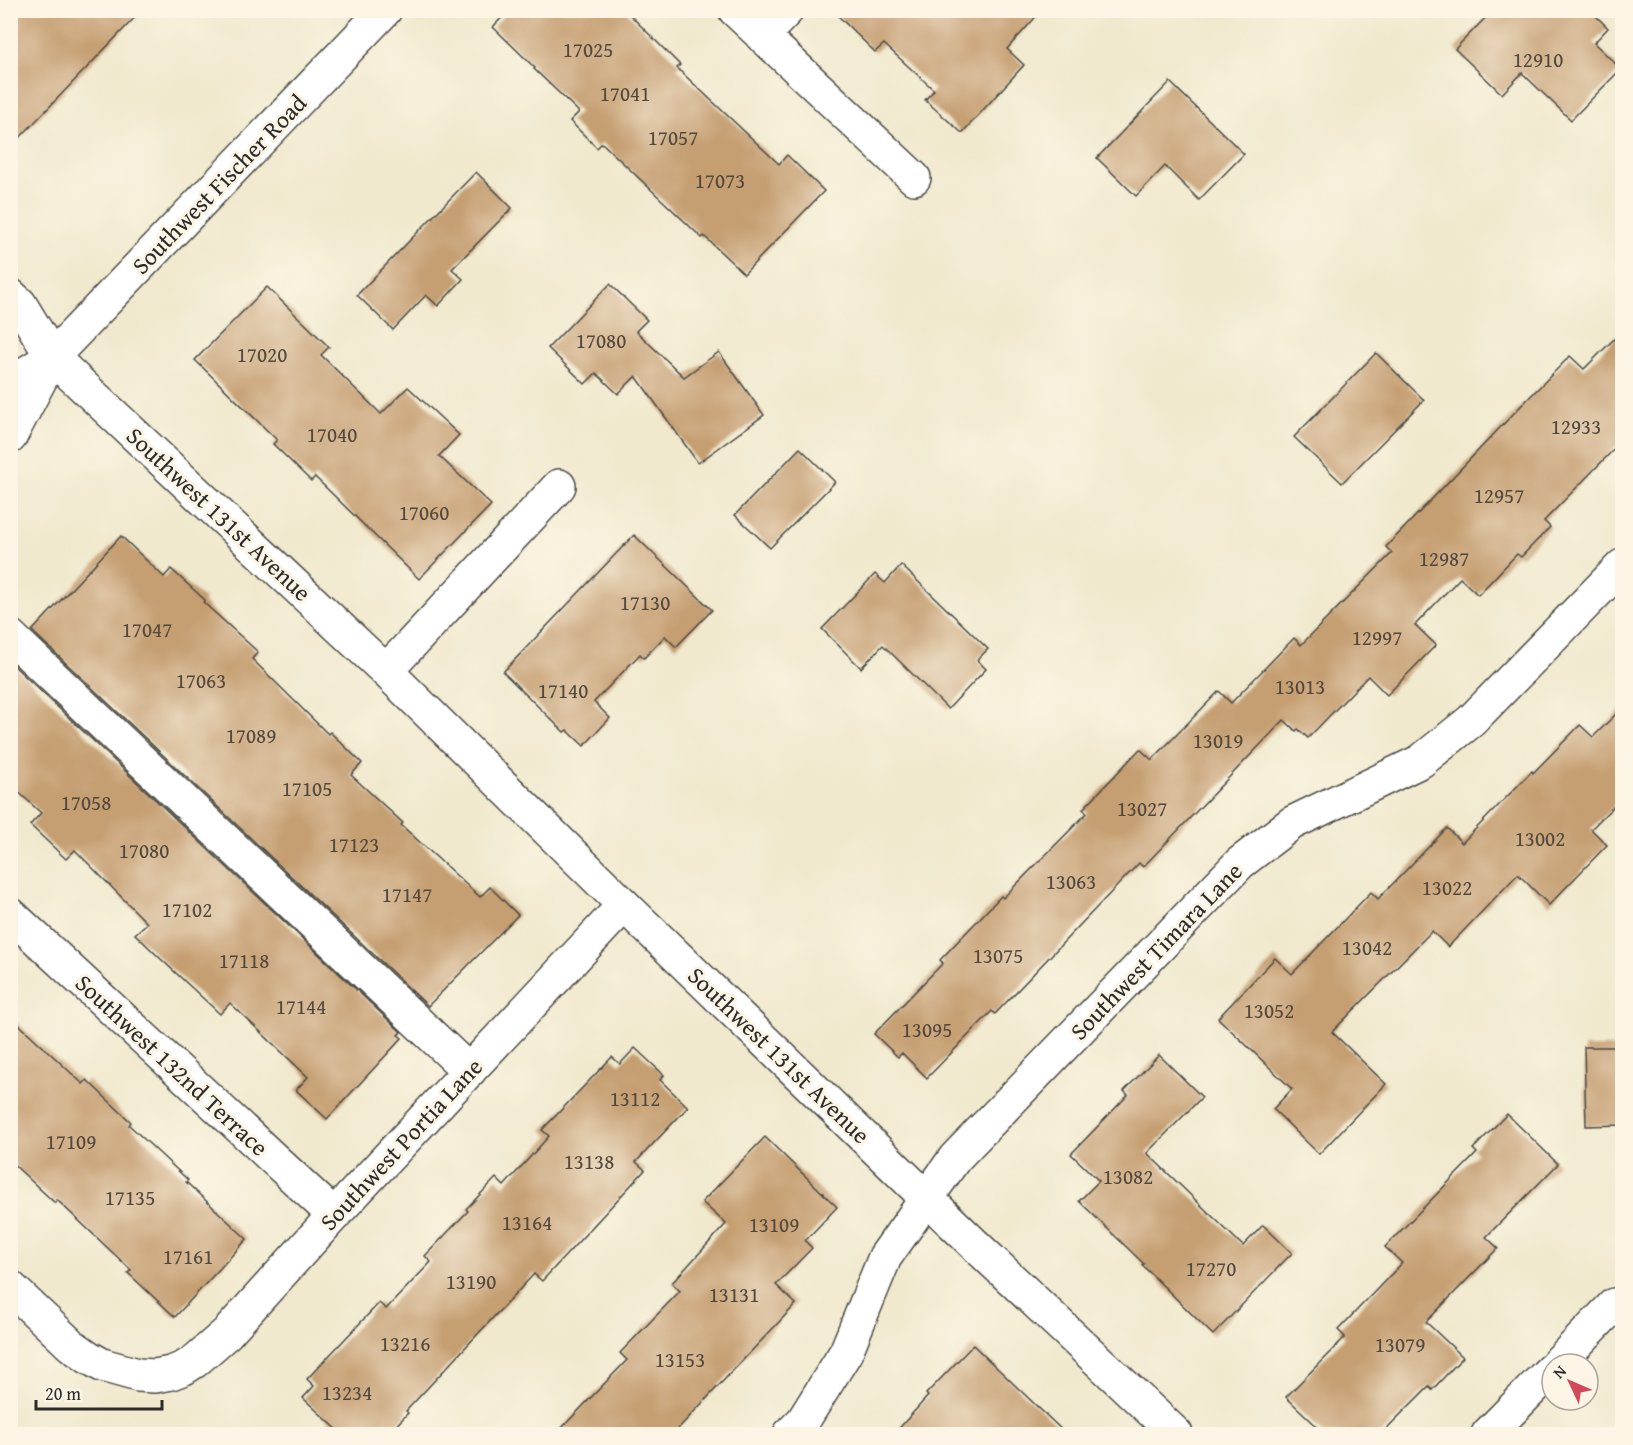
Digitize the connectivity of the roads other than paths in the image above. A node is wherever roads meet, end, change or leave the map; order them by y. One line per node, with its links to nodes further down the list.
1 (385, 10): 8 (street, Southwest Fischer Road)
2 (735, 10): 4 (street)
3 (787, 10): 4 (street)
4 (762, 36): 5 (street)
5 (914, 178)
6 (10, 296): 8 (street, Southwest 131st Avenue)
7 (10, 336): 8 (street, Southwest 131st Avenue)
8 (52, 357): 9 (street, Southwest Fischer Road); 10 (street, Southwest Fischer Road); 14 (street, Southwest 131st Avenue)
9 (10, 382)
10 (10, 437)
11 (559, 486): 14 (street)
12 (1623, 566): 18 (street, Southwest Timara Lane)
13 (10, 636): 17 (street)
14 (386, 671): 15 (street, Southwest 131st Avenue)
15 (624, 905): 17 (street, Southwest Portia Lane); 18 (street, Southwest 131st Avenue)
16 (15, 927): 19 (street, Southwest 132nd Terrace)
17 (469, 1071): 19 (street, Southwest Portia Lane)
18 (928, 1198): 24 (street, Southwest Timara Lane); 25 (street, Southwest 131st Avenue)
19 (334, 1215): 20 (street, Southwest Portia Lane)
20 (10, 1287)
21 (1614, 1305): 22 (street)
22 (1569, 1352)
23 (1540, 1381): 26 (street)
24 (790, 1434)
25 (1176, 1434)
26 (1488, 1434)

